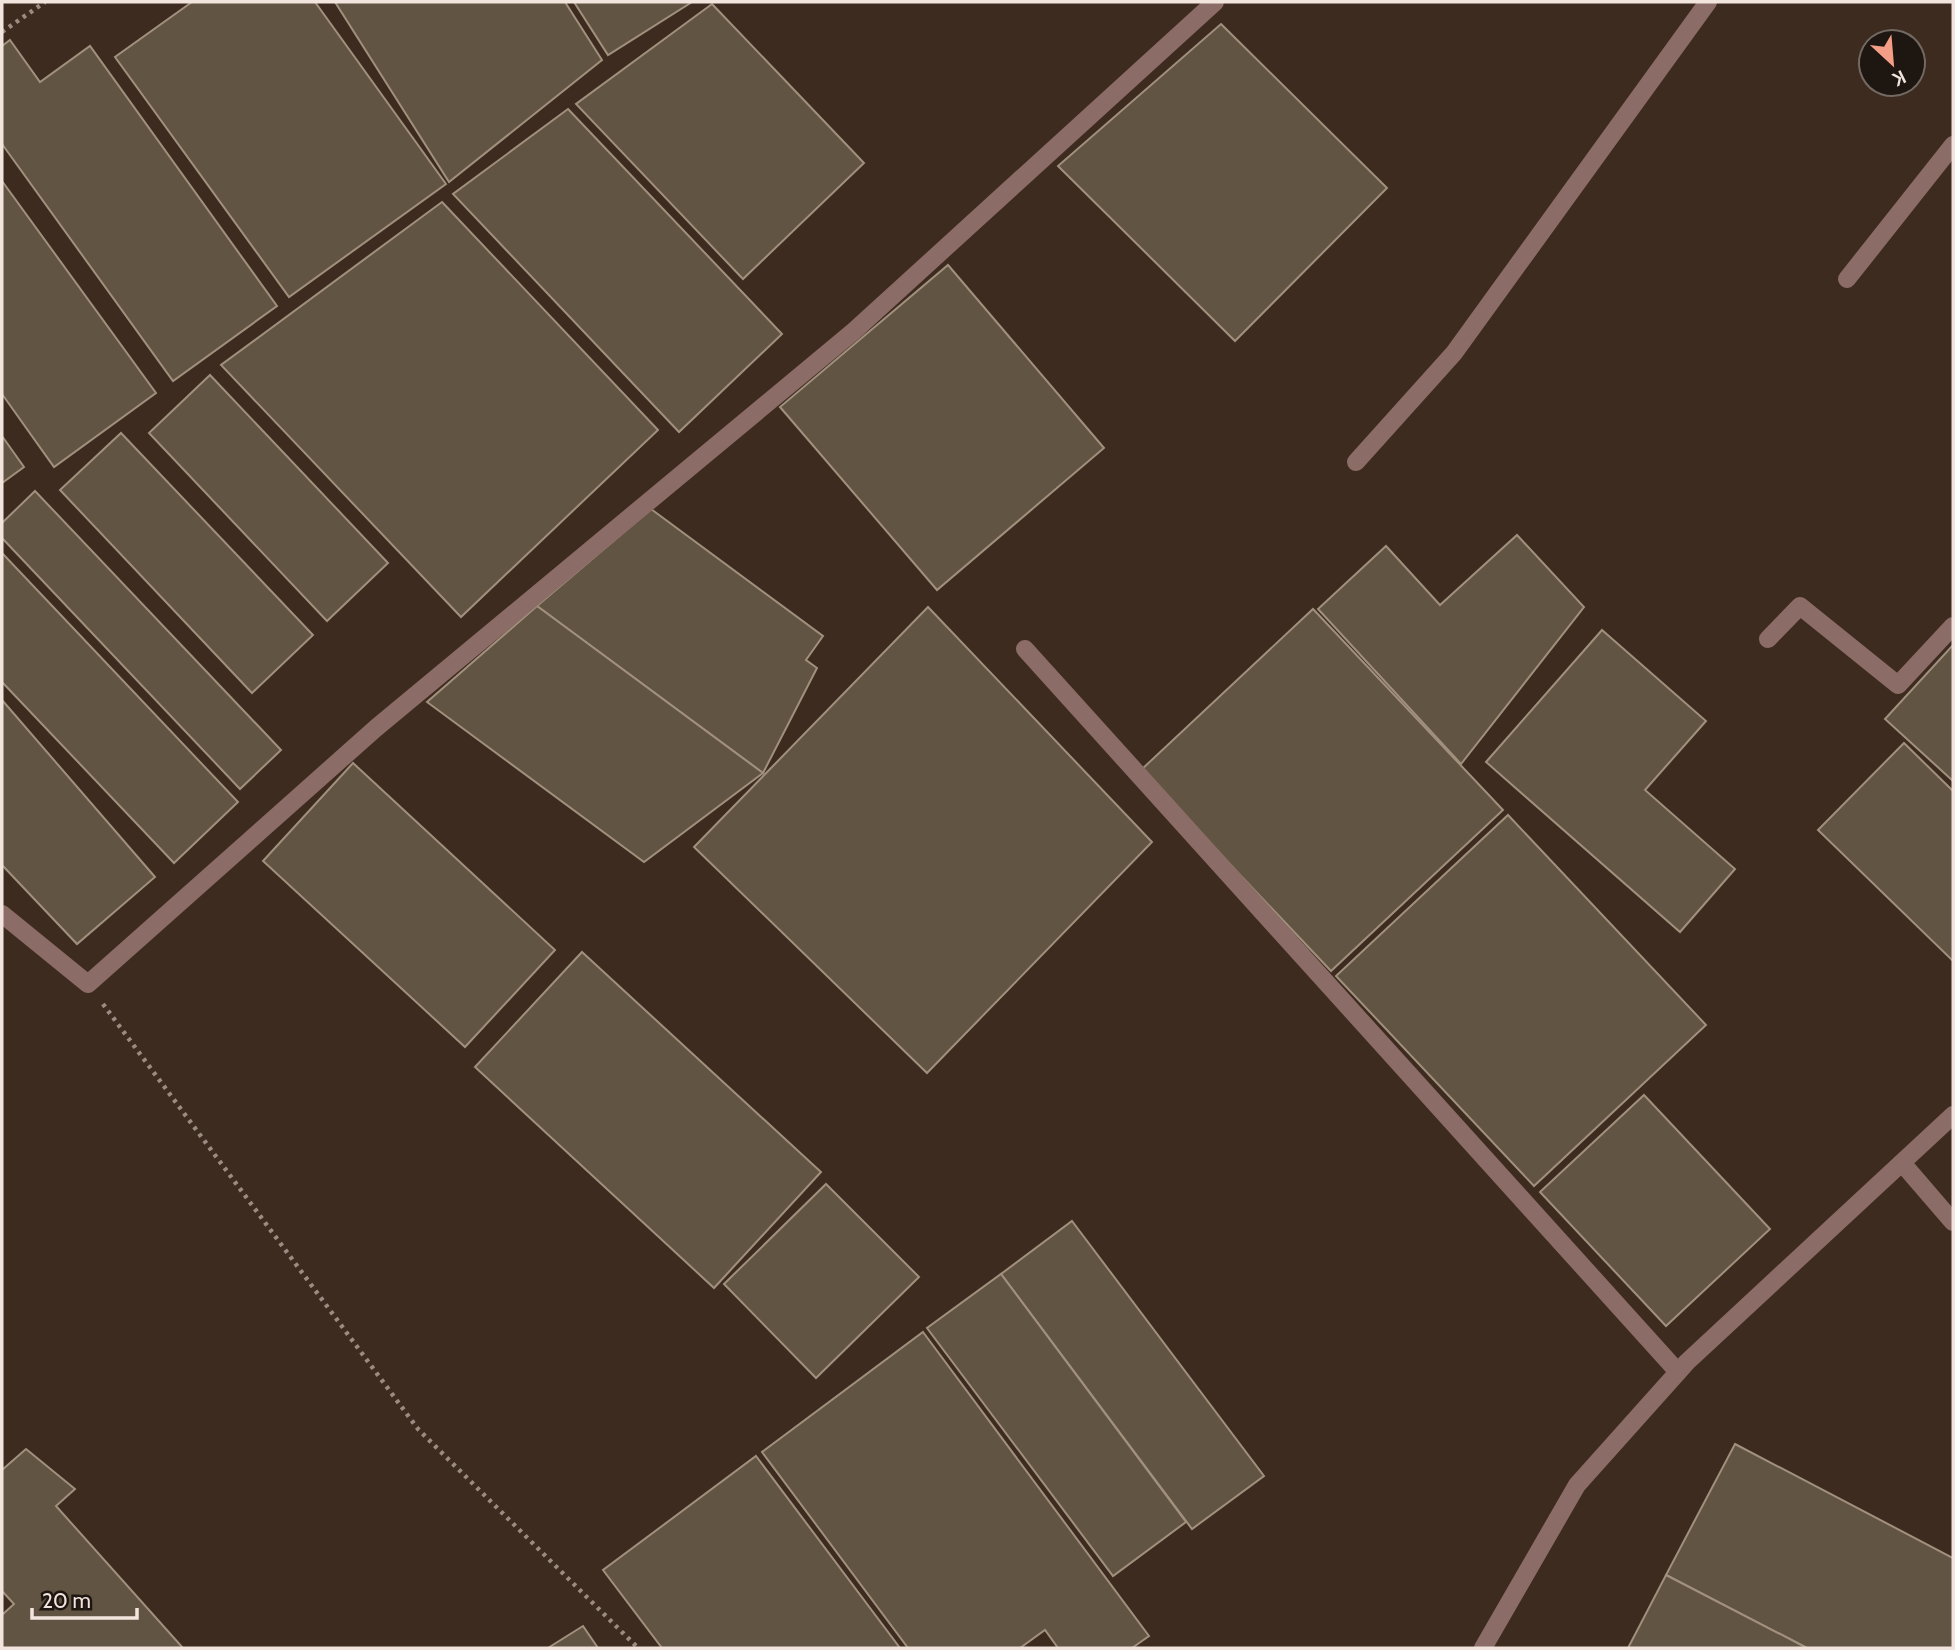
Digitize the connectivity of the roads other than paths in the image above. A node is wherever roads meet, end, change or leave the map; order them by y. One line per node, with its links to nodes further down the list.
1 (1215, 2): 9 (street)
2 (1709, 2): 5 (street)
3 (1953, 145): 4 (street)
4 (1847, 279)
5 (1356, 462)
6 (1953, 626): 7 (street)
7 (1768, 639)
8 (1025, 649): 13 (street)
9 (2, 914)
10 (1953, 1115): 11 (street)
11 (1903, 1164): 12 (street); 13 (street)
12 (1953, 1222)
13 (1678, 1372): 14 (street)
14 (1483, 1648)

